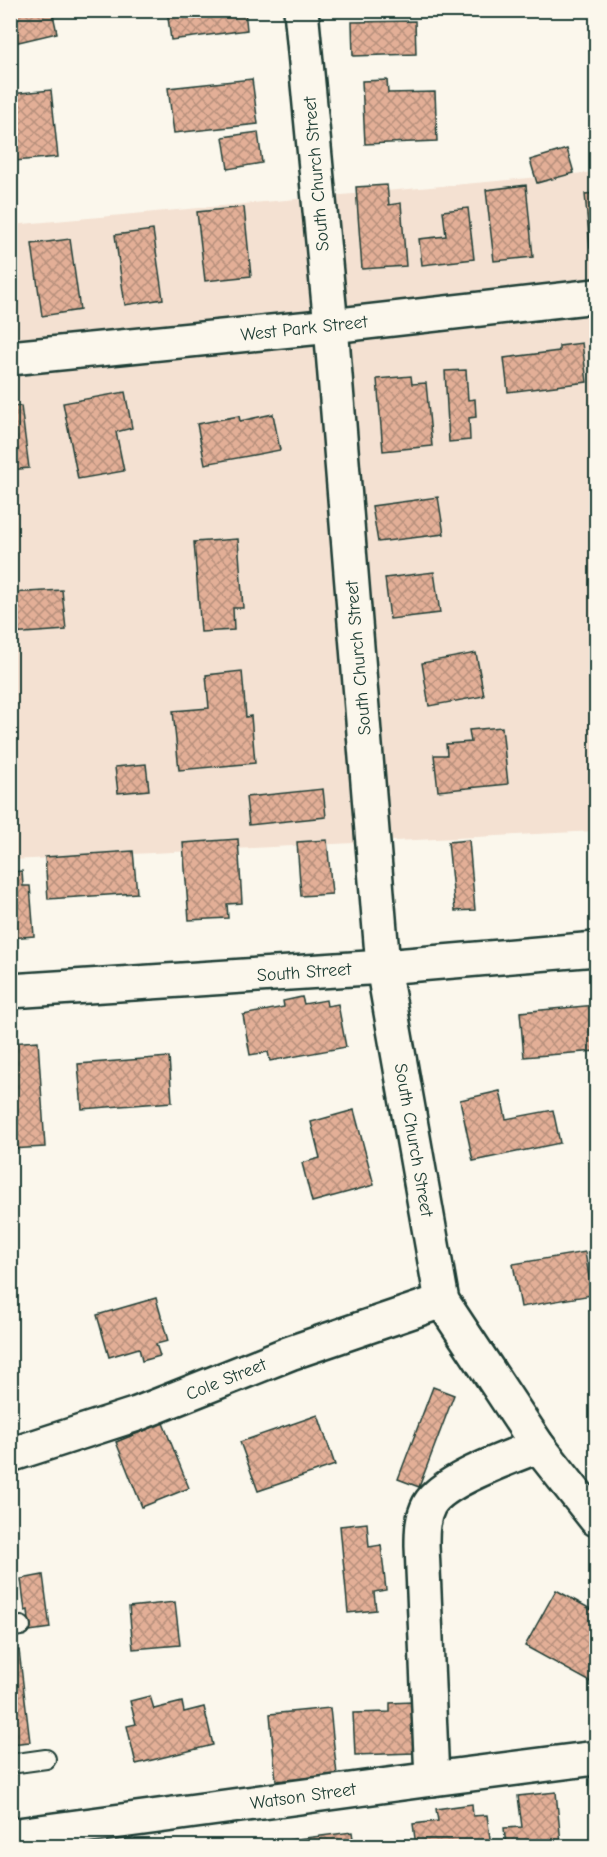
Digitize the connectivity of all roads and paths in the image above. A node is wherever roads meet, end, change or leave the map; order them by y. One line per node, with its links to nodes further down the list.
1 (301, 10): 3 (street, South Church Street)
2 (597, 296): 3 (street, West Park Street)
3 (330, 326): 4 (street, West Park Street); 6 (street, South Church Street)
4 (10, 358)
5 (597, 949): 6 (street, South Street)
6 (383, 967): 7 (street, South Street); 8 (street, South Church Street)
7 (10, 991)
8 (442, 1301): 9 (street); 10 (street, Cole Street)
9 (538, 1446): 11 (street); 15 (street)
10 (10, 1455)
11 (591, 1502)
12 (597, 1758): 15 (street, Watson Street)
13 (46, 1759): 14 (lane)
14 (10, 1764)
15 (432, 1779): 16 (street, Watson Street)
16 (10, 1836)

